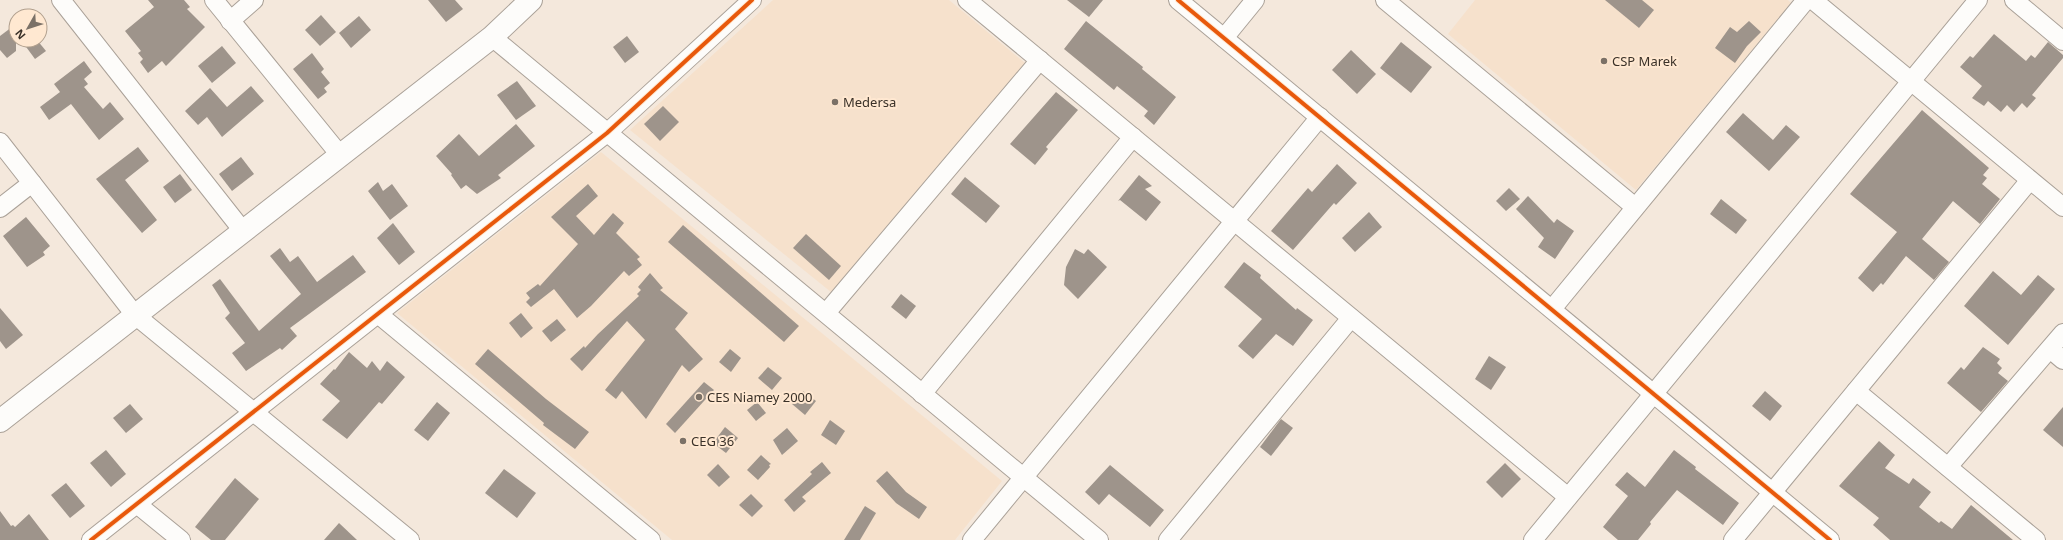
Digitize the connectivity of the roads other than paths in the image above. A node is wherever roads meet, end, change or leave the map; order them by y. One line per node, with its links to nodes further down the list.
1 (61, 0): 31 (street)
2 (214, 0): 14 (street)
3 (254, 0): 14 (street)
4 (531, 0): 15 (street)
5 (752, 0): 21 (street)
6 (967, 0): 18 (street)
7 (1178, 0): 16 (street)
8 (1255, 0): 16 (street)
9 (1385, 0): 29 (street)
10 (1806, 0): 29 (street)
11 (1813, 0): 19 (street)
12 (1978, 0): 19 (street)
13 (2014, 0): 17 (street)
14 (230, 20): 24 (street)
15 (492, 37): 21 (street); 24 (street)
16 (1224, 38): 20 (street)
17 (2063, 41)
18 (1040, 60): 22 (street); 33 (street)
19 (1911, 81): 25 (street); 41 (street)
20 (1320, 117): 30 (street); 32 (street)
21 (607, 133): 33 (street); 34 (street)
22 (1133, 137): 30 (street); 40 (street)
23 (0, 142): 26 (street)
24 (340, 155): 31 (street)
25 (2030, 180): 27 (street); 39 (street)
26 (32, 183): 28 (street); 35 (street)
27 (2063, 207)
28 (0, 208)
29 (1635, 208): 32 (street)
30 (1235, 221): 36 (street); 45 (street)
31 (243, 231): 35 (street)
32 (1552, 309): 41 (street)
33 (826, 313): 40 (street)
34 (378, 314): 42 (street); 49 (street)
35 (135, 315): 42 (street); 43 (street)
36 (1351, 318): 47 (street); 55 (street)
37 (2063, 334): 38 (street)
38 (2056, 355): 44 (street)
39 (1856, 391): 44 (street); 46 (street)
40 (922, 394): 45 (street)
41 (1653, 394): 46 (street); 47 (street)
42 (255, 412): 48 (street); 52 (street)
43 (0, 421)
44 (1948, 468): 59 (street)
45 (1024, 478): 53 (street); 54 (street)
46 (1772, 492): 57 (street); 58 (street)
47 (1568, 497): 56 (street)
48 (138, 505): 50 (street); 51 (street)
49 (642, 537)
50 (92, 540)
51 (181, 540)
52 (410, 540)
53 (972, 540)
54 (1099, 540)
55 (1168, 540)
56 (1533, 540)
57 (1733, 540)
58 (1830, 540)
59 (2036, 540)

